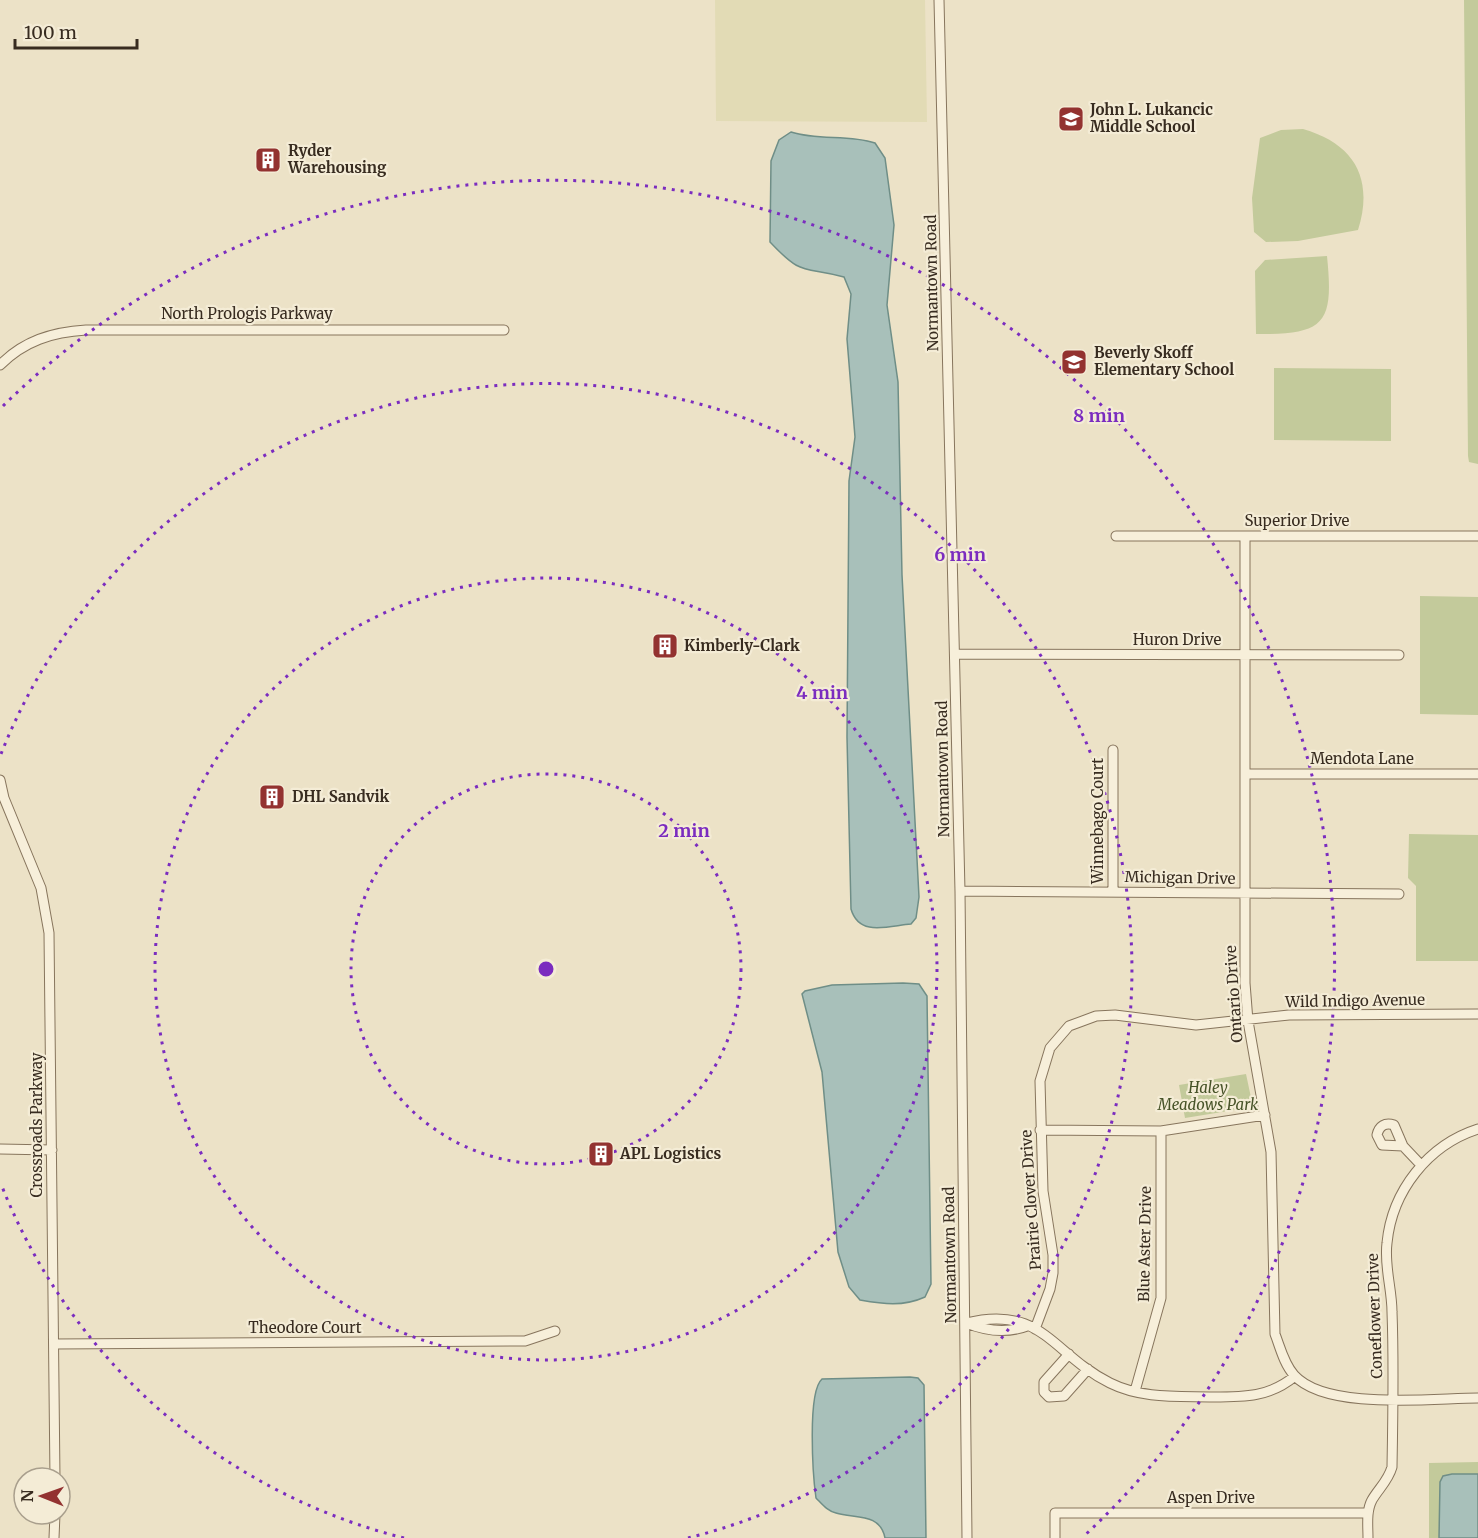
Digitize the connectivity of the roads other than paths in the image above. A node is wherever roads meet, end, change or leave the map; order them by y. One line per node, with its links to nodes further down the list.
1 (939, 0): 7 (street, Normantown Road)
2 (504, 330): 3 (street, North Prologis Parkway)
3 (0, 365)
4 (1116, 536): 5 (street, Superior Drive)
5 (1245, 536): 6 (street, Superior Drive); 9 (street, Ontario Drive)
6 (1478, 536)
7 (956, 654): 9 (street, Huron Drive); 14 (street, Normantown Road)
8 (1399, 655): 9 (street, Huron Drive)
9 (1245, 656): 11 (street, Ontario Drive)
10 (1113, 750): 15 (street, Winnebago Court)
11 (1245, 774): 12 (street, Mendota Lane); 16 (street, Ontario Drive)
12 (1478, 774)
13 (0, 780): 27 (street, Crossroads Parkway)
14 (960, 891): 15 (street, Michigan Drive); 29 (street, Normantown Road)
15 (1113, 892): 16 (street, Michigan Drive)
16 (1245, 894): 17 (street, Michigan Drive); 19 (street, Ontario Drive)
17 (1399, 894)
18 (1478, 1014): 19 (street, Wild Indigo Avenue)
19 (1248, 1021): 20 (street, Wild Indigo Avenue); 21 (street, Ontario Drive)
20 (1059, 1035): 23 (street, Prairie Clover Drive)
21 (1265, 1115): 24 (street); 35 (street, Ontario Drive)
22 (1478, 1129): 28 (street, Coneflower Drive)
23 (1040, 1130): 24 (street); 30 (street, Prairie Clover Drive)
24 (1161, 1131): 36 (street, Blue Aster Drive)
25 (1403, 1146): 28 (street)
26 (0, 1149): 27 (street)
27 (52, 1149): 32 (street, Crossroads Parkway)
28 (1421, 1165): 38 (street, Coneflower Drive)
29 (966, 1323): 30 (street); 41 (street, Normantown Road)
30 (1031, 1327): 33 (street)
31 (555, 1331): 32 (street, Theodore Court)
32 (54, 1344): 39 (street, Crossroads Parkway)
33 (1069, 1354): 34 (street); 34 (street)
34 (1088, 1370): 36 (street)
35 (1295, 1376): 36 (street); 38 (street)
36 (1135, 1391)
37 (1478, 1398): 38 (street)
38 (1393, 1399): 40 (street, Coneflower Drive)
39 (55, 1466)
40 (1368, 1513): 42 (street, Aspen Drive); 43 (street)
41 (968, 1538)
42 (1055, 1538)
43 (1368, 1538)

